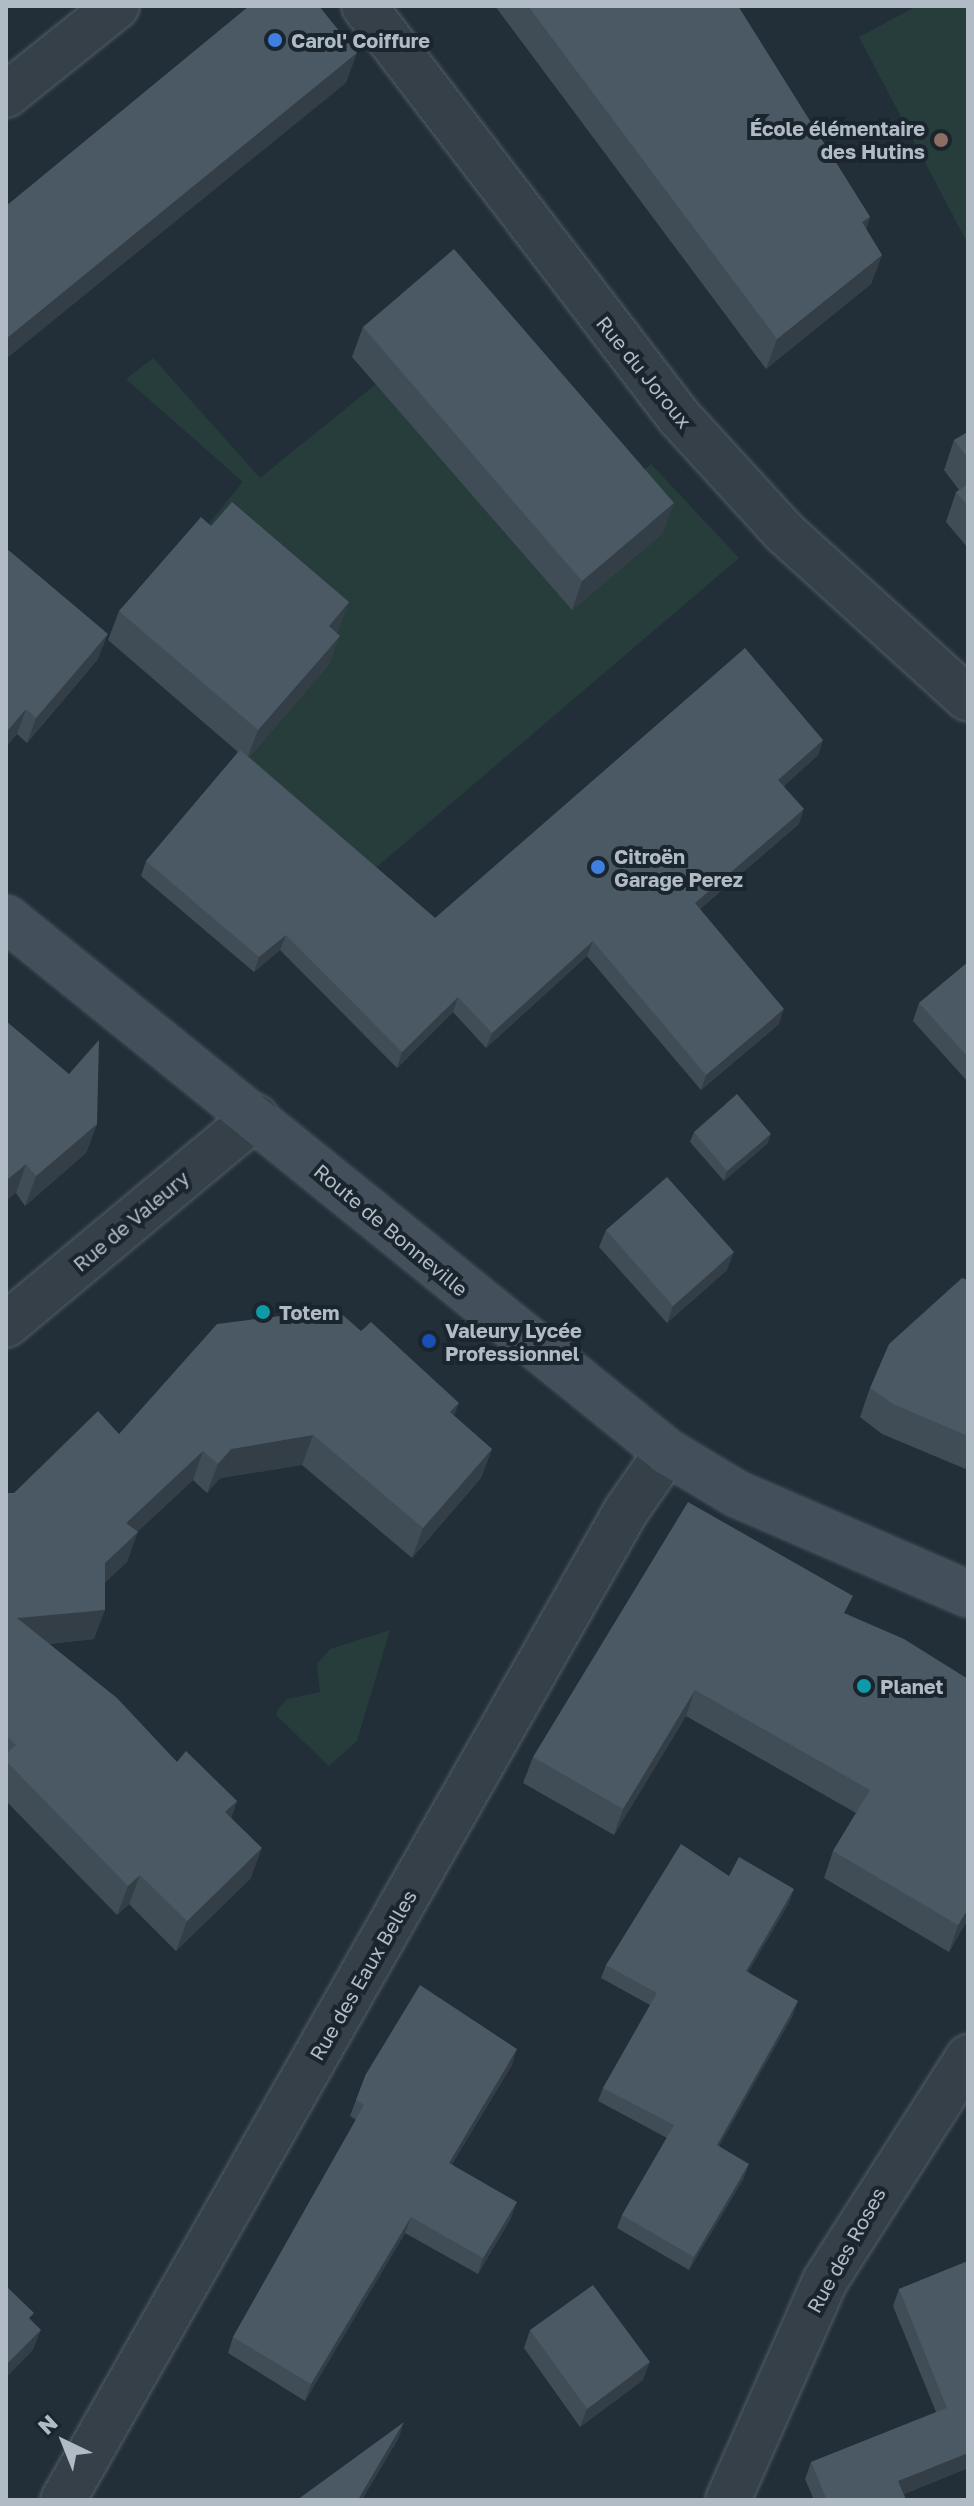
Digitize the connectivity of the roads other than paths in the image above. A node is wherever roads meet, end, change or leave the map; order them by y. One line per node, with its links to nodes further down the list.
1 (117, 6): 3 (street)
2 (364, 6): 4 (street, Rue du Joroux)
3 (6, 95)
4 (968, 699)
5 (6, 918): 6 (main road, Route de Bonneville)
6 (256, 1117): 7 (street, Rue de Valeury); 8 (main road, Route de Bonneville)
7 (6, 1325)
8 (667, 1452): 9 (main road, Route de Bonneville); 11 (street, Rue des Eaux Belles)
9 (968, 1594)
10 (968, 2057): 12 (street, Rue des Roses)
11 (63, 2500)
12 (728, 2500)

